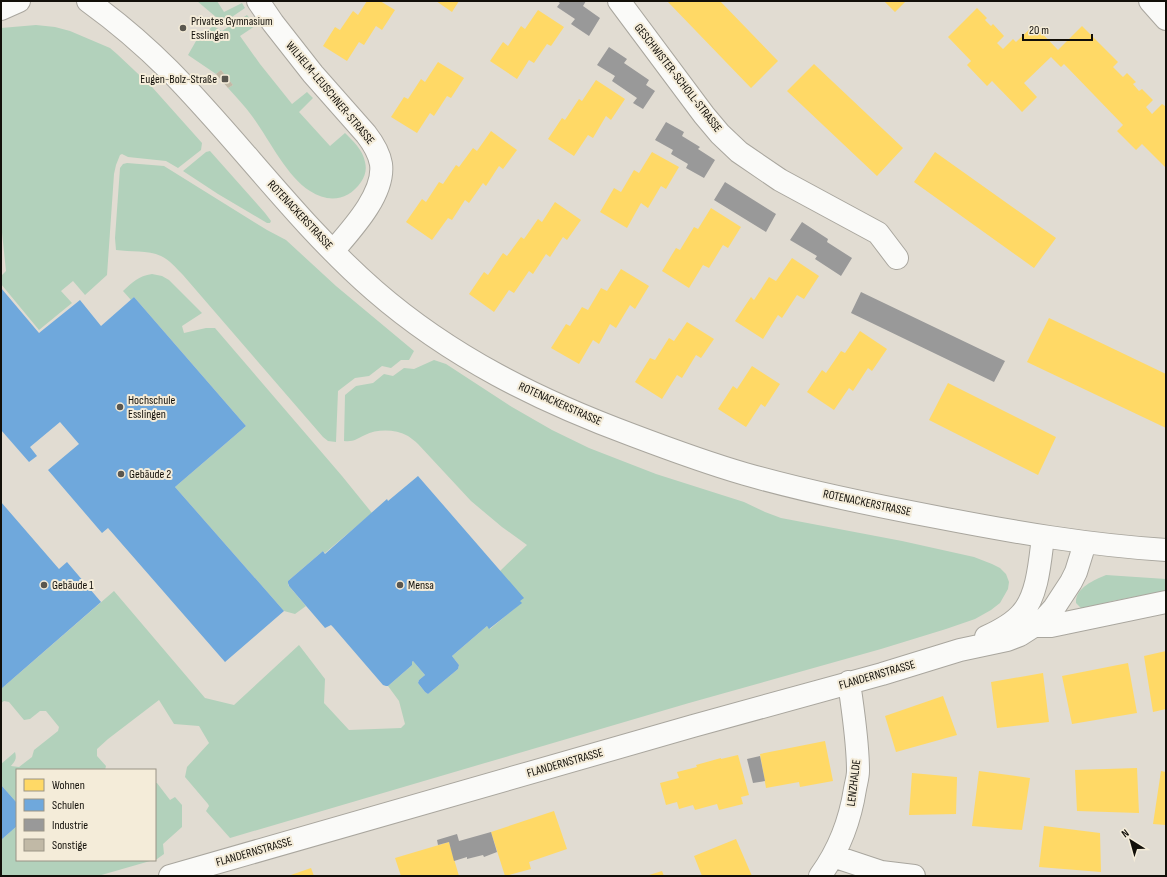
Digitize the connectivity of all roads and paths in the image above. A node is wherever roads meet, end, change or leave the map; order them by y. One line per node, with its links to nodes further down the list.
1 (19, 1): 6 (street)
2 (88, 1): 8 (street, ROTENACKERSTRASSE)
3 (258, 1): 8 (street, WILHELM-LEUSCHNER-STRASSE)
4 (619, 1): 9 (street, GESCHWISTER-SCHOLL-STRASSE)
5 (1150, 1): 7 (street)
6 (1, 9)
7 (1166, 19)
8 (333, 251): 10 (street, ROTENACKERSTRASSE)
9 (897, 258)
10 (1043, 537): 11 (street, ROTENACKERSTRASSE); 15 (street, FLANDERNSTRASSE)
11 (1085, 543): 12 (street, ROTENACKERSTRASSE); 14 (street, FLANDERNSTRASSE)
12 (1166, 550)
13 (1166, 602): 14 (street)
14 (1034, 626): 15 (street, FLANDERNSTRASSE)
15 (960, 650): 16 (street, FLANDERNSTRASSE)
16 (850, 682): 17 (street, LENZHALDE); 18 (street, FLANDERNSTRASSE)
17 (833, 856): 19 (street, LENZHALDE); 20 (street)
18 (170, 876)
19 (820, 876)
20 (914, 876)

